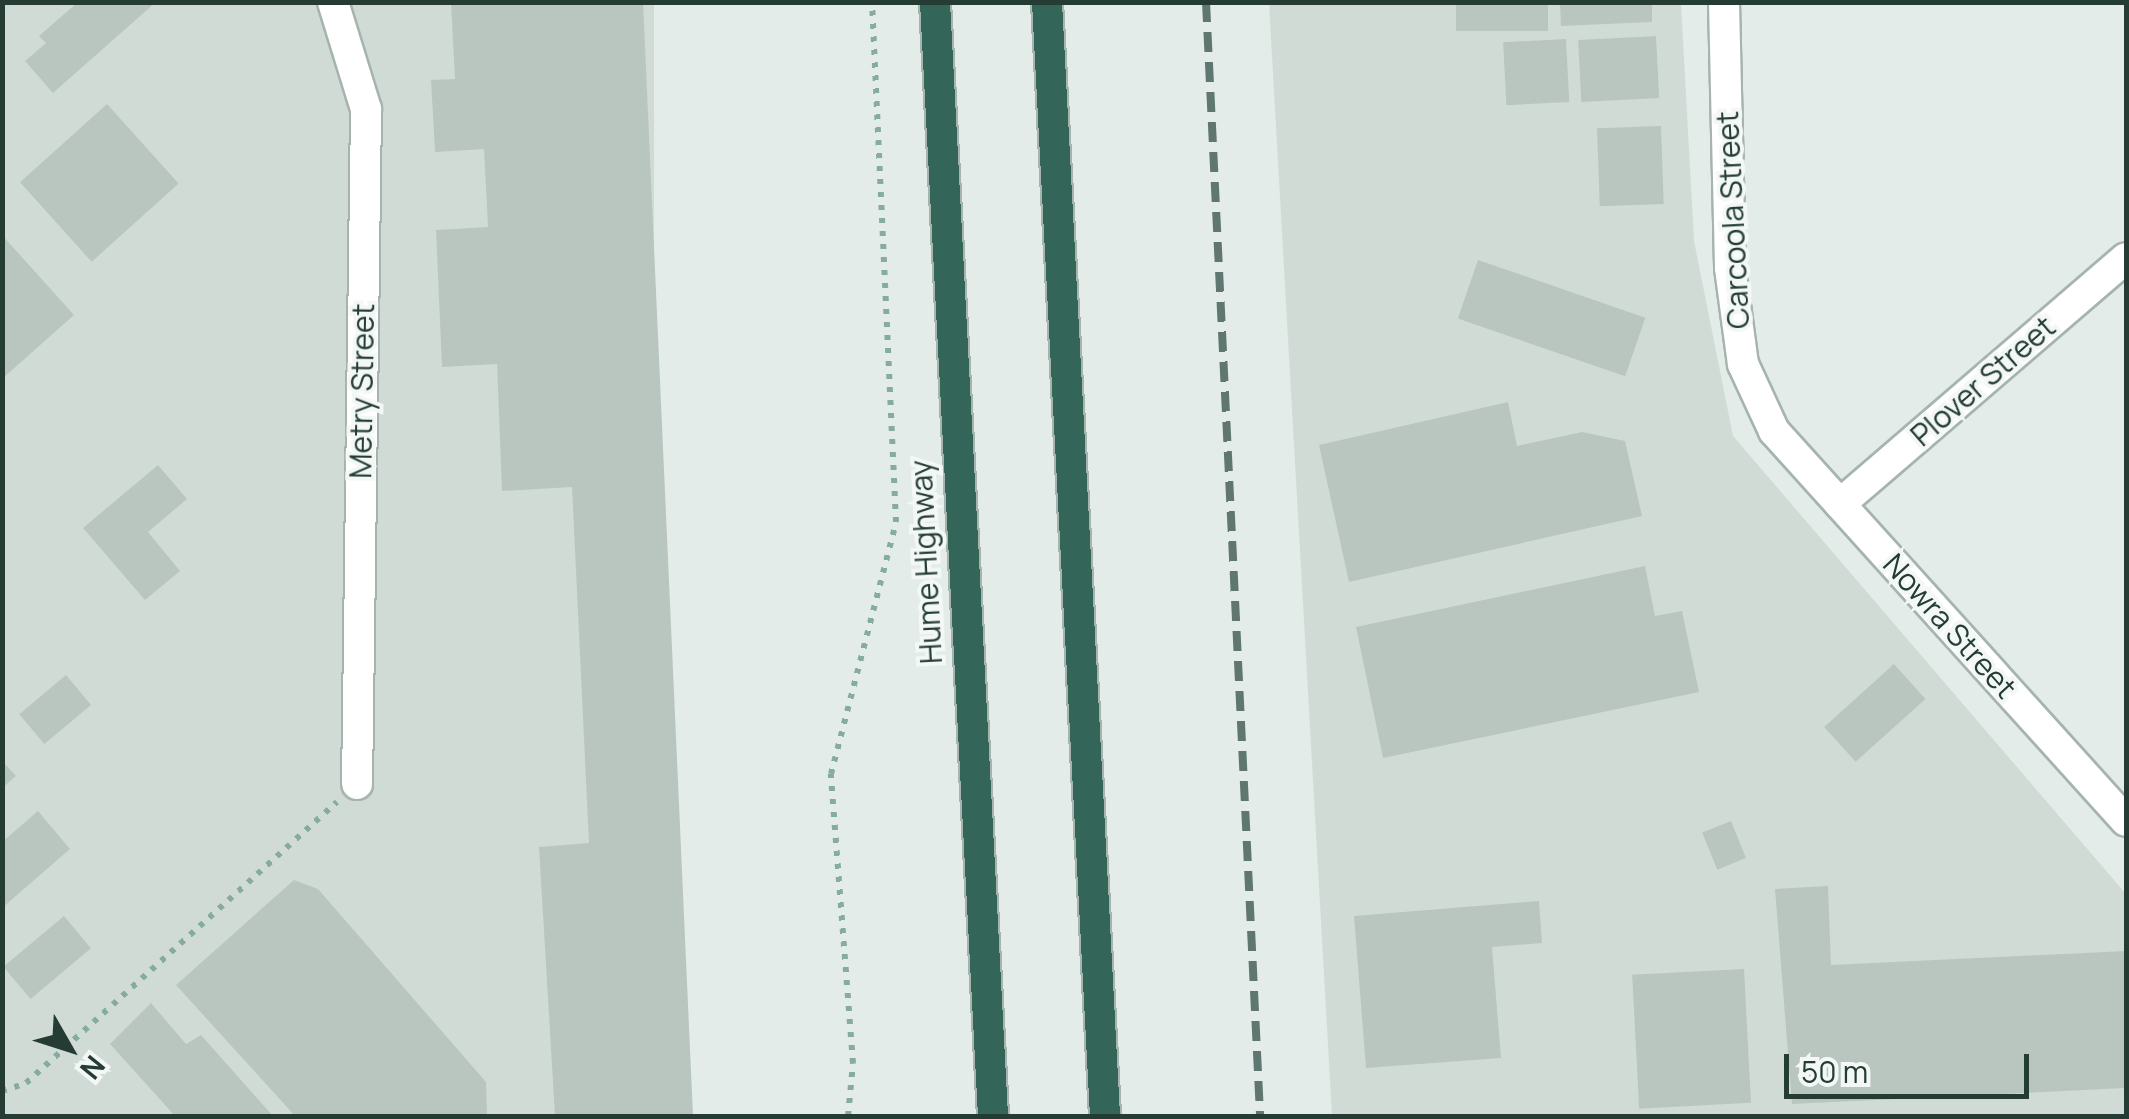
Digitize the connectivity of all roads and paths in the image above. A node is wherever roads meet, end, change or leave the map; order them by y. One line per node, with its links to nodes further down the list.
1 (333, 2): 9 (street, Metry Street)
2 (872, 2): 12 (path)
3 (934, 2): 13 (highway, Hume Highway)
4 (1046, 2): 14 (highway)
5 (1724, 2): 7 (street, Carcoola Street)
6 (2126, 258): 8 (street, Plover Street)
7 (1774, 431): 8 (street, Nowra Street)
8 (1840, 504): 10 (street, Nowra Street)
9 (357, 784): 11 (path)
10 (2126, 820)
11 (2, 1091)
12 (848, 1116)
13 (993, 1116)
14 (1105, 1116)

